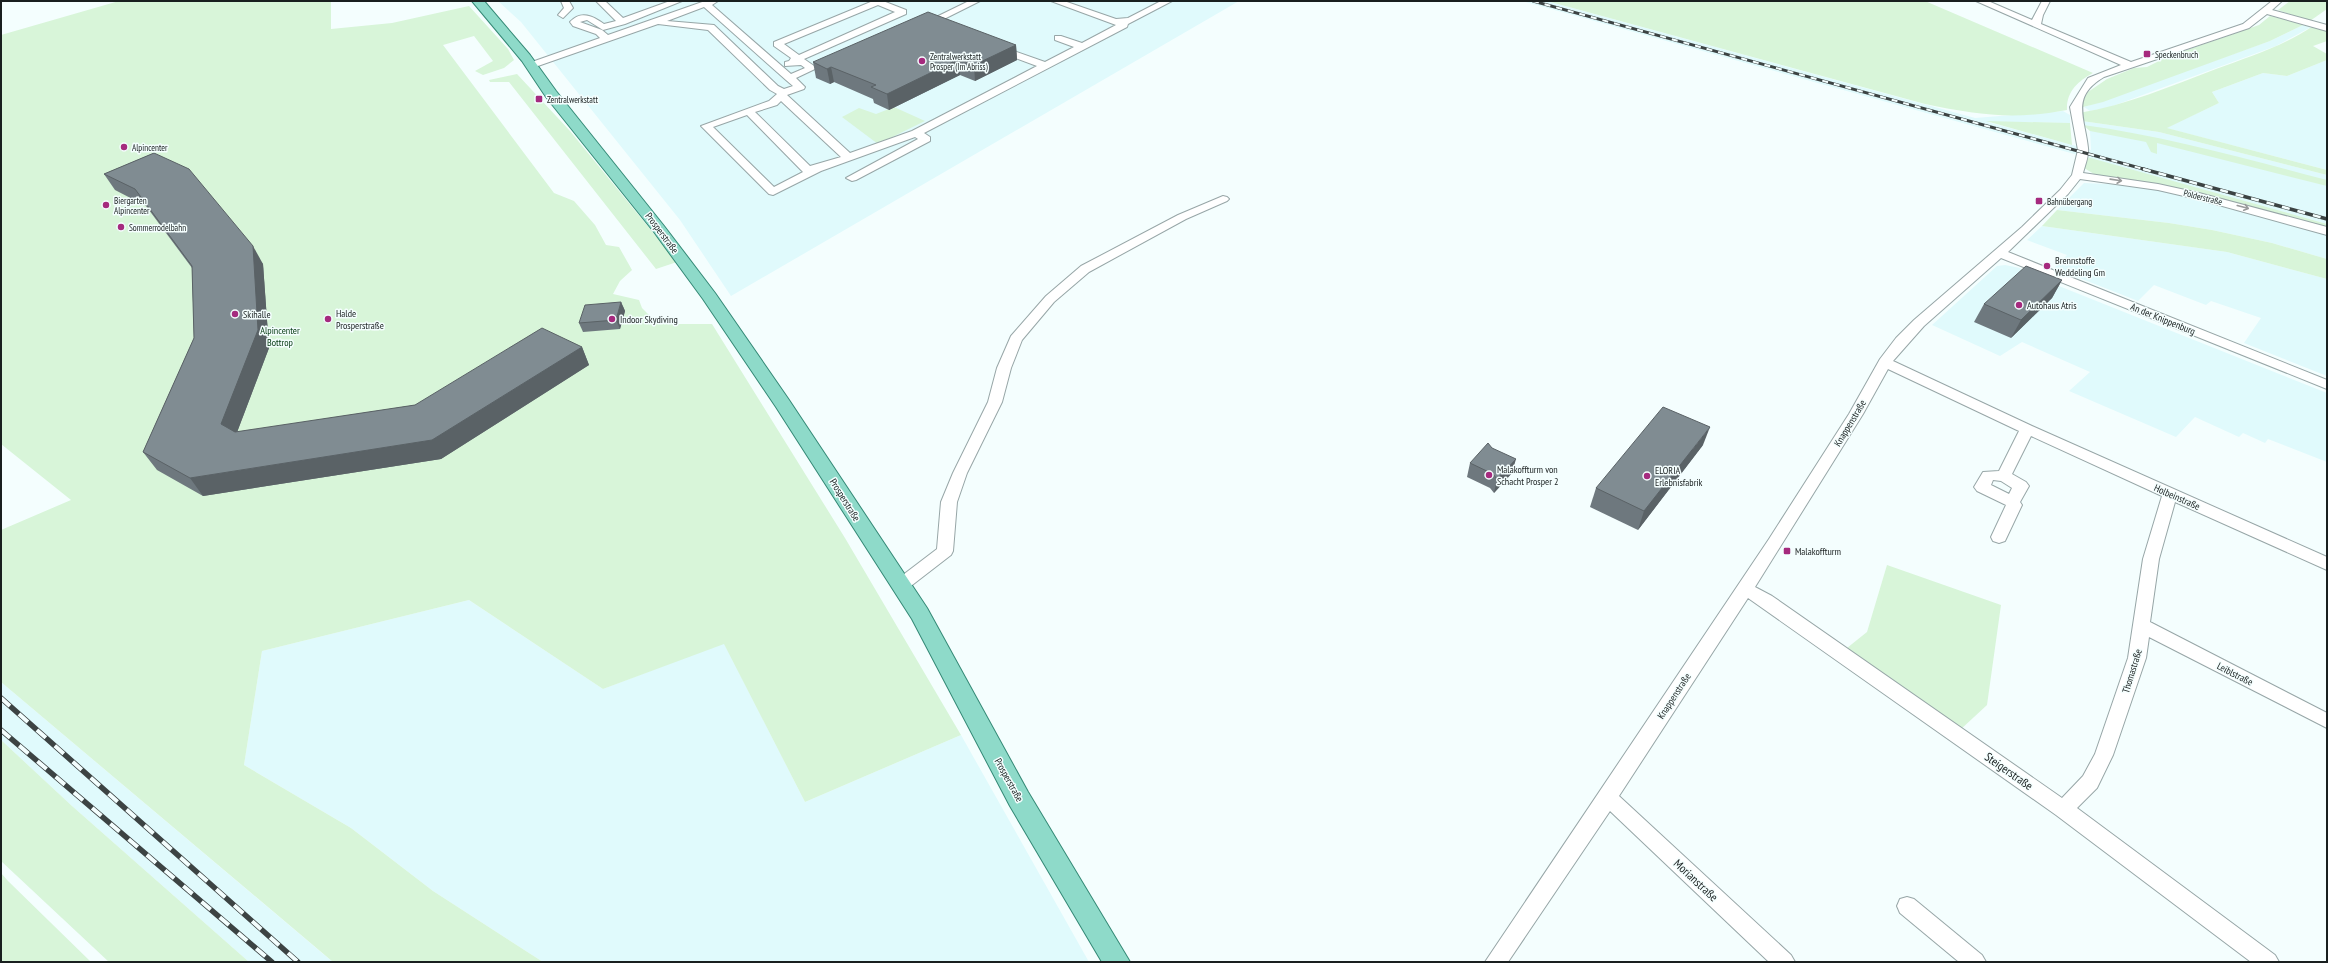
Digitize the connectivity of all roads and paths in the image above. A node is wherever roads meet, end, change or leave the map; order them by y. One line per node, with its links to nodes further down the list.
1 (478, 1): 27 (main road, Prosperstraße)
2 (565, 1): 15 (street)
3 (600, 1): 16 (street)
4 (678, 1): 13 (street)
5 (976, 1): 20 (street)
6 (1055, 1): 18 (street)
7 (1168, 1): 18 (street)
8 (1980, 1): 19 (street)
9 (2046, 1): 19 (street)
10 (2278, 1): 14 (street, Knappenstraße)
11 (648, 2): 13 (street)
12 (710, 3): 17 (street); 28 (street)
13 (654, 10): 16 (street)
14 (2267, 11): 21 (street); 30 (street, Knappenstraße)
15 (563, 15)
16 (622, 22): 23 (street)
17 (655, 22): 23 (street); 32 (street)
18 (1115, 22): 25 (street)
19 (2036, 24): 30 (street)
20 (945, 28)
21 (2327, 28)
22 (1058, 38): 25 (street)
23 (606, 39): 27 (street)
24 (987, 44): 29 (street)
25 (1080, 46): 29 (street)
26 (794, 61): 26 (street); 28 (street); 31 (street)
27 (532, 65): 52 (main road, Prosperstraße)
28 (774, 65): 31 (street)
29 (1043, 65): 34 (street)
30 (2130, 65): 39 (street, Knappenstraße)
31 (789, 78): 32 (street)
32 (782, 94): 33 (street); 36 (street)
33 (749, 112): 38 (street); 38 (street)
34 (916, 133): 35 (street); 37 (street)
35 (873, 149): 36 (street); 37 (street)
36 (849, 158): 38 (street)
37 (888, 160): 40 (street)
38 (817, 170)
39 (2077, 175): 42 (street, Polderstraße, one-way to 42); 43 (street, Knappenstraße)
40 (852, 178)
41 (1223, 200): 52 (street)
42 (2327, 231)
43 (1999, 253): 44 (street, Knappenstraße); 45 (street, An der Knippenburg)
44 (1885, 362): 46 (street, Holbeinstraße); 53 (street, Knappenstraße)
45 (2327, 385)
46 (2027, 429): 47 (street); 48 (street, Holbeinstraße)
47 (2004, 476): 49 (street); 49 (street)
48 (2170, 494): 51 (street, Holbeinstraße); 54 (street, Thomastraße)
49 (2010, 500): 50 (street)
50 (1999, 537)
51 (2327, 564)
52 (901, 585): 60 (main road, Prosperstraße)
53 (1744, 588): 56 (street, Knappenstraße); 57 (street, Steigerstraße)
54 (2143, 626): 55 (street, Leiblstraße); 57 (street, Thomastraße)
55 (2327, 721)
56 (1608, 797): 61 (street, Knappenstraße); 62 (street, Morianstraße)
57 (2063, 809): 63 (street, Steigerstraße)
58 (1907, 906): 59 (street)
59 (1966, 959)
60 (1118, 962)
61 (1496, 962)
62 (1784, 962)
63 (2268, 962)

